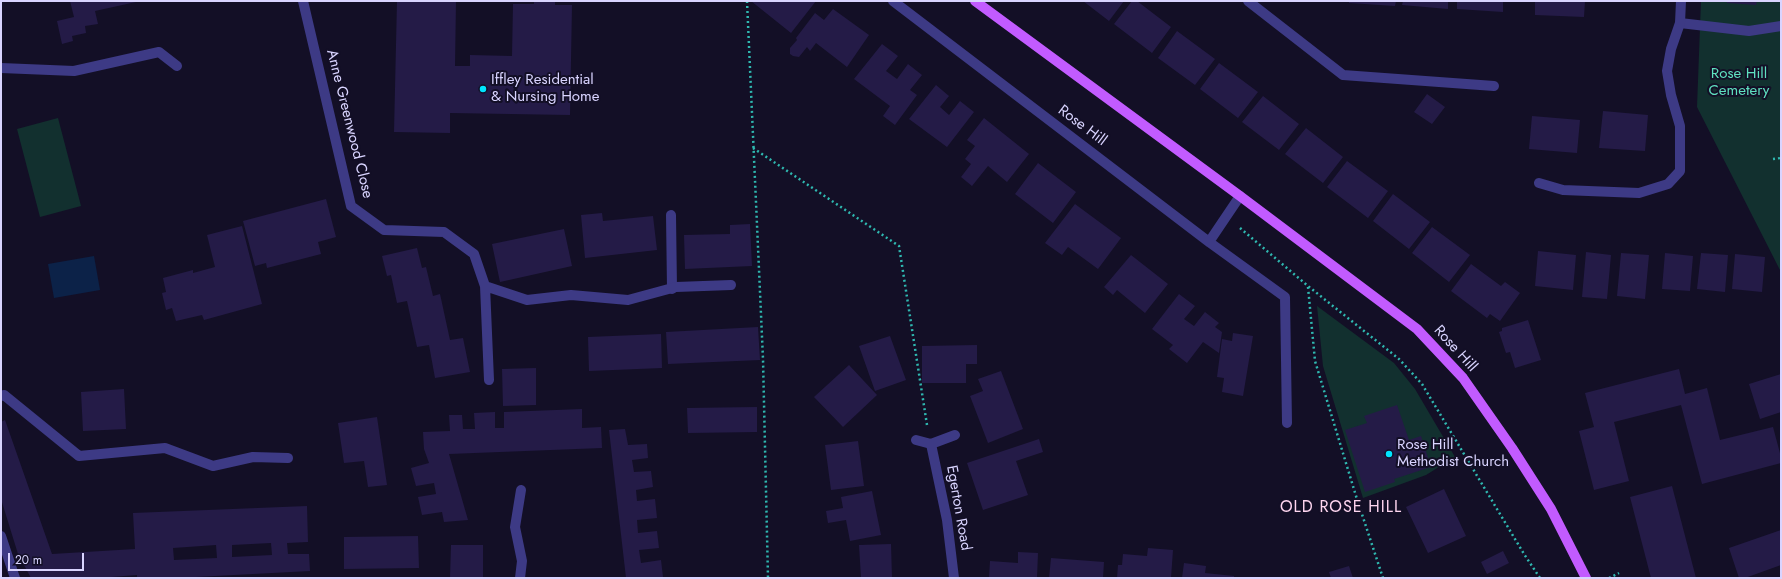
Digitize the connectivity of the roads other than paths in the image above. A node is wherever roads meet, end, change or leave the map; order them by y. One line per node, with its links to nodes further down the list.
1 (303, 1): 16 (street, Anne Greenwood Close)
2 (893, 1): 14 (street, Rose Hill)
3 (975, 1): 12 (main road, Rose Hill)
4 (1248, 1): 10 (street)
5 (1681, 1): 6 (street)
6 (1680, 23): 7 (street); 11 (street)
7 (1781, 26)
8 (176, 66): 9 (street)
9 (1, 68)
10 (1494, 86)
11 (1540, 183)
12 (1240, 196): 14 (street); 30 (main road, Rose Hill)
13 (671, 214): 17 (street)
14 (1209, 242): 20 (street, Rose Hill)
15 (730, 285): 17 (street)
16 (485, 286): 17 (street); 18 (street, Anne Greenwood Close)
17 (672, 289)
18 (488, 380)
19 (1, 396): 24 (street)
20 (1287, 423)
21 (955, 435): 23 (street)
22 (916, 440): 23 (street)
23 (930, 444): 29 (street, Egerton Road)
24 (288, 458)
25 (520, 490): 28 (street)
26 (1, 536): 27 (street)
27 (15, 578)
28 (520, 578)
29 (954, 578)
30 (1586, 578)

